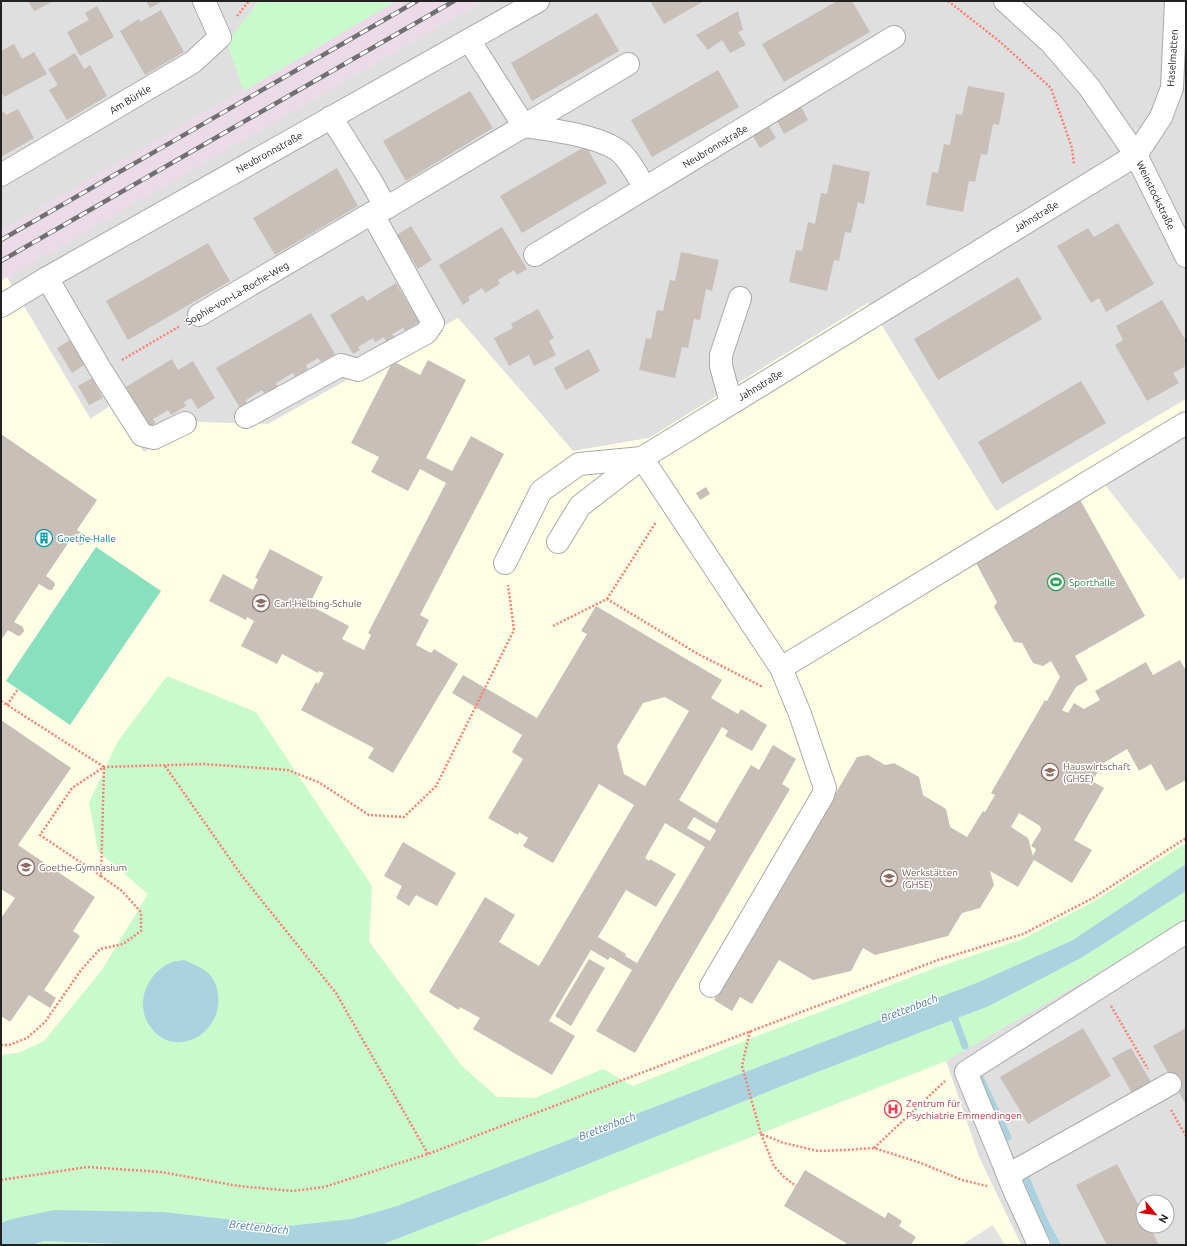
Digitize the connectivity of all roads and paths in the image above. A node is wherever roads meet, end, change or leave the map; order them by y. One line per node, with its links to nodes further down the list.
1 (204, 1): 12 (street, Am Bürkle)
2 (538, 1): 7 (street, Neubronnstraße)
3 (948, 1): 14 (path)
4 (1005, 1): 11 (street, Weinstockstraße)
5 (1176, 1): 11 (street, Haselmatten)
6 (894, 37): 13 (street, Neubronnstraße)
7 (469, 40): 9 (street, Neubronnstraße); 10 (street)
8 (628, 64): 10 (street, Sophie-von-La-Roche-Weg)
9 (331, 117): 15 (street); 18 (street, Neubronnstraße)
10 (524, 126): 13 (street); 15 (street, Sophie-von-La-Roche-Weg)
11 (1136, 155): 14 (street, Jahnstraße); 17 (street, Weinstockstraße)
12 (1, 175)
13 (645, 188): 16 (street, Neubronnstraße)
14 (1078, 191): 23 (street, Jahnstraße)
15 (379, 211): 21 (street, Sophie-von-La-Roche-Weg); 24 (street)
16 (535, 255)
17 (1186, 256)
18 (47, 278): 20 (street, Neubronnstraße); 22 (street)
19 (740, 298): 23 (street)
20 (1, 306)
21 (199, 315): 22 (path, Sophie-von-La-Roche-Weg)
22 (102, 372): 25 (street)
23 (731, 403): 27 (street, Jahnstraße)
24 (246, 417)
25 (185, 423)
26 (1186, 423): 33 (street)
27 (642, 458): 28 (street); 29 (street, Jahnstraße); 30 (street)
28 (670, 501): 31 (path); 33 (street)
29 (558, 542)
30 (505, 563): 37 (path)
31 (607, 599): 32 (path); 33 (path)
32 (553, 626)
33 (781, 668): 42 (street)
34 (18, 689): 36 (path)
35 (1, 701): 36 (path)
36 (7, 705): 38 (path)
37 (165, 766): 38 (path); 51 (path)
38 (104, 767): 40 (path); 40 (path)
39 (1186, 838): 44 (path)
40 (101, 876): 45 (path)
41 (1186, 932): 43 (street)
42 (711, 986)
43 (1099, 987): 46 (street); 47 (path)
44 (750, 1031): 48 (path); 51 (path)
45 (1, 1045)
46 (966, 1072): 50 (path); 53 (street)
47 (1165, 1087): 49 (path); 53 (street)
48 (761, 1134): 50 (path); 54 (path)
49 (1186, 1136)
50 (874, 1148): 53 (path)
51 (428, 1154): 52 (path)
52 (1, 1180)
53 (1011, 1184): 55 (street)
54 (796, 1186)
55 (1039, 1245)

